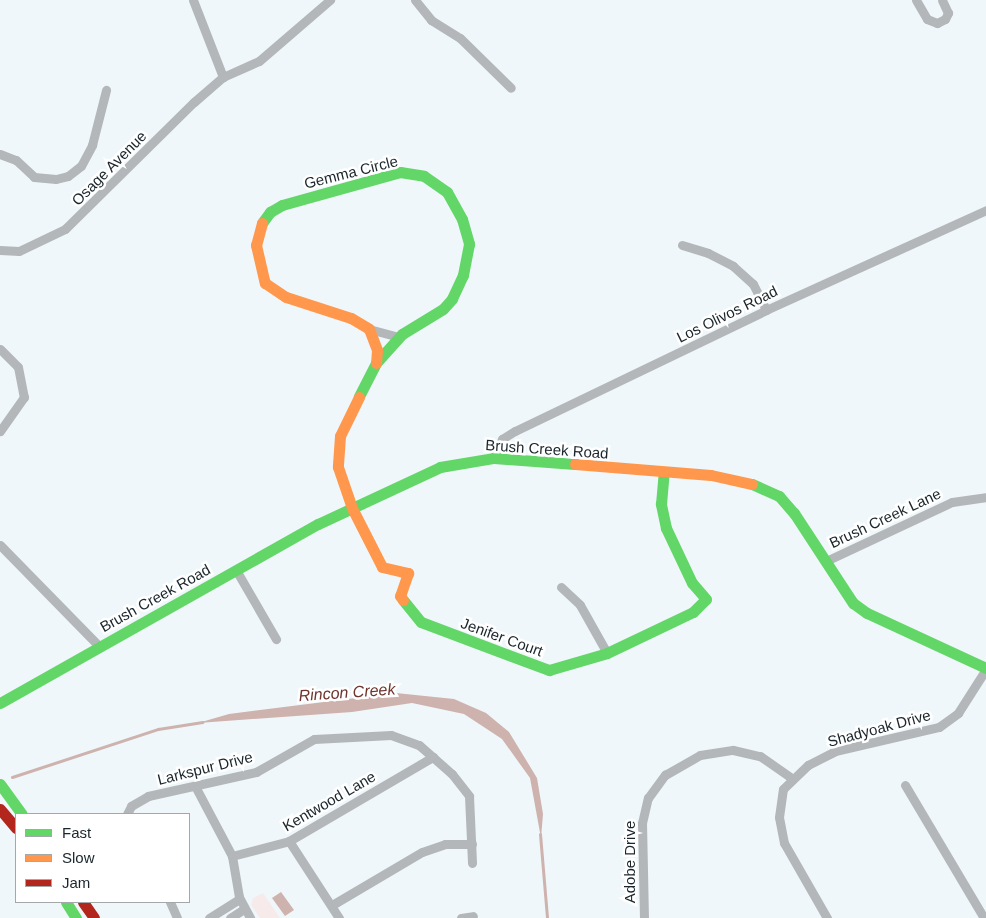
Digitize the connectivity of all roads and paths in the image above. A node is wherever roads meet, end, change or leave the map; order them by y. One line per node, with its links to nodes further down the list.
1 (193, 0): 6 (street)
2 (330, 0): 6 (street, Osage Avenue)
3 (415, 0): 7 (street)
4 (916, 0): 5 (street)
5 (942, 0)
6 (223, 77): 12 (street, Osage Avenue)
7 (511, 88)
8 (106, 90): 9 (street)
9 (0, 154)
10 (986, 210): 13 (street, Los Olivos Road)
11 (682, 245): 13 (street)
12 (0, 250)
13 (766, 310): 19 (street, Los Olivos Road)
14 (369, 329): 15 (street, Gemma Circle); 15 (street, Gemma Circle); 17 (street)
15 (398, 337): 17 (street, Gemma Circle)
16 (0, 349): 18 (street)
17 (376, 363): 22 (street, Gemma Circle)
18 (0, 431)
19 (494, 458): 20 (street, Brush Creek Road); 22 (street, Brush Creek Road)
20 (664, 472): 24 (street, Brush Creek Road); 29 (street, Jenifer Court)
21 (986, 497): 24 (street, Brush Creek Lane)
22 (352, 508): 25 (street, Brush Creek Road); 29 (street, Jenifer Court)
23 (0, 545): 28 (street)
24 (826, 561): 30 (street, Brush Creek Road)
25 (236, 570): 27 (street); 28 (street, Brush Creek Road)
26 (560, 587): 29 (street)
27 (276, 639)
28 (98, 646): 31 (street, Brush Creek Road)
29 (608, 653)
30 (986, 669): 33 (street, Shadyoak Drive)
31 (0, 703)
32 (433, 757): 36 (street, Larkspur Drive); 41 (street, Kentwood Lane); 42 (street, Larkspur Drive)
33 (794, 779): 60 (street, Adobe Drive); 61 (street, Shadyoak Drive)
34 (0, 784): 38 (street)
35 (905, 785): 62 (street)
36 (195, 786): 39 (street, Larkspur Drive); 43 (street)
37 (1, 810): 40 (street)
38 (21, 813)
39 (128, 813)
40 (15, 827)
41 (289, 841): 43 (street, Kentwood Lane); 49 (street)
42 (472, 844): 44 (street, Larkspur Drive); 49 (street)
43 (232, 856): 45 (street)
44 (472, 863)
45 (239, 899): 50 (street); 55 (street)
46 (67, 903): 52 (street)
47 (85, 903): 53 (street)
48 (170, 903): 54 (street)
49 (332, 904): 58 (street)
50 (244, 910): 56 (street); 57 (street)
51 (474, 916): 59 (street)
52 (76, 918)
53 (94, 918)
54 (177, 918)
55 (209, 918)
56 (230, 918)
57 (250, 918)
58 (339, 918)
59 (461, 918)
60 (644, 918)
61 (827, 918)
62 (984, 918)

